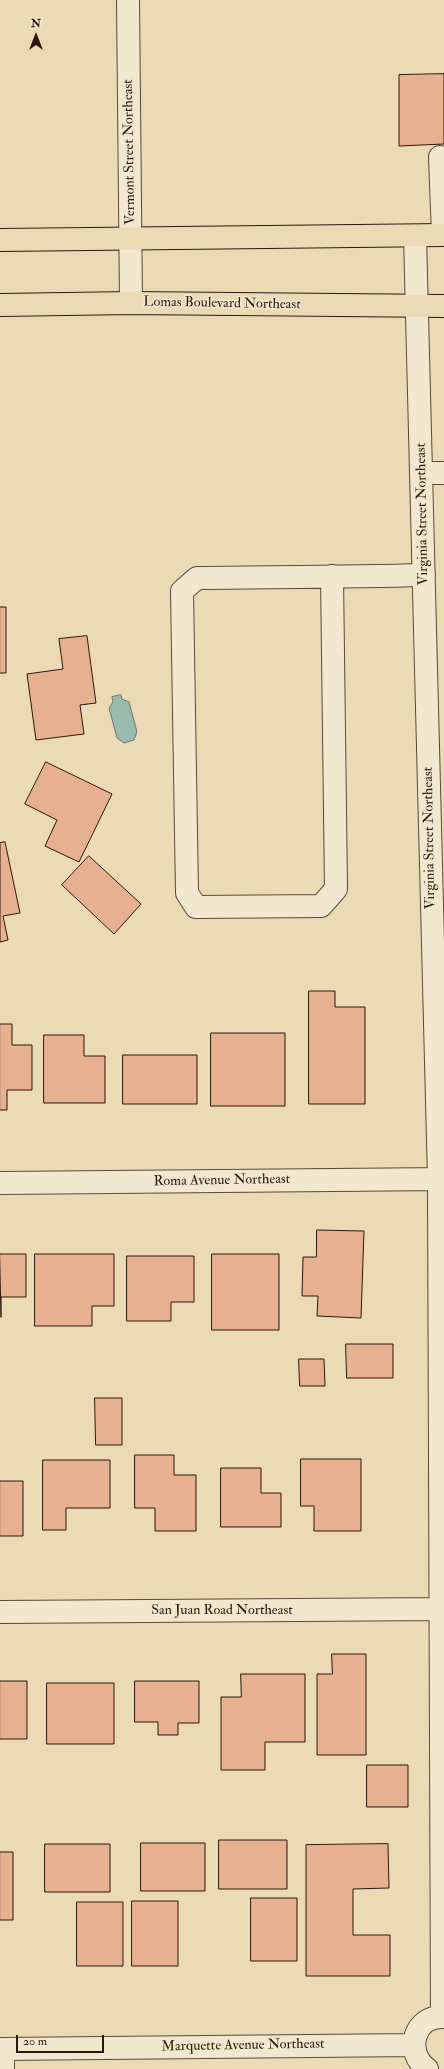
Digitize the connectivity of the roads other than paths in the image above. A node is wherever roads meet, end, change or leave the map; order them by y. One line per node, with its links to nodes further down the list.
1 (128, 0): 5 (street, Vermont Street Northeast)
2 (440, 157): 3 (street)
3 (443, 235): 4 (main road)
4 (415, 236): 5 (main road); 10 (street, Virginia Street Northeast)
5 (132, 238): 6 (main road); 7 (street, Vermont Street Northeast)
6 (0, 240)
7 (131, 303): 8 (main road, Lomas Boulevard Northeast); 10 (main road, Lomas Boulevard Northeast)
8 (0, 305)
9 (444, 306): 10 (main road, Lomas Boulevard Northeast)
10 (418, 307): 11 (street, Virginia Street Northeast)
11 (422, 473): 12 (street); 13 (street, Virginia Street Northeast)
12 (444, 473)
13 (424, 575): 14 (street); 15 (street, Virginia Street Northeast)
14 (332, 576): 14 (street)
15 (438, 905): 16 (street, Virginia Street Northeast)
16 (441, 1179): 17 (street, Roma Avenue Northeast); 18 (street, Virginia Street Northeast)
17 (0, 1183)
18 (443, 1609): 19 (street, San Juan Road Northeast); 20 (street, Virginia Street Northeast)
19 (0, 1612)
20 (443, 2017): 21 (street)
21 (414, 2045): 22 (street, Marquette Avenue Northeast); 23 (street)
22 (2, 2056)
23 (427, 2069)

